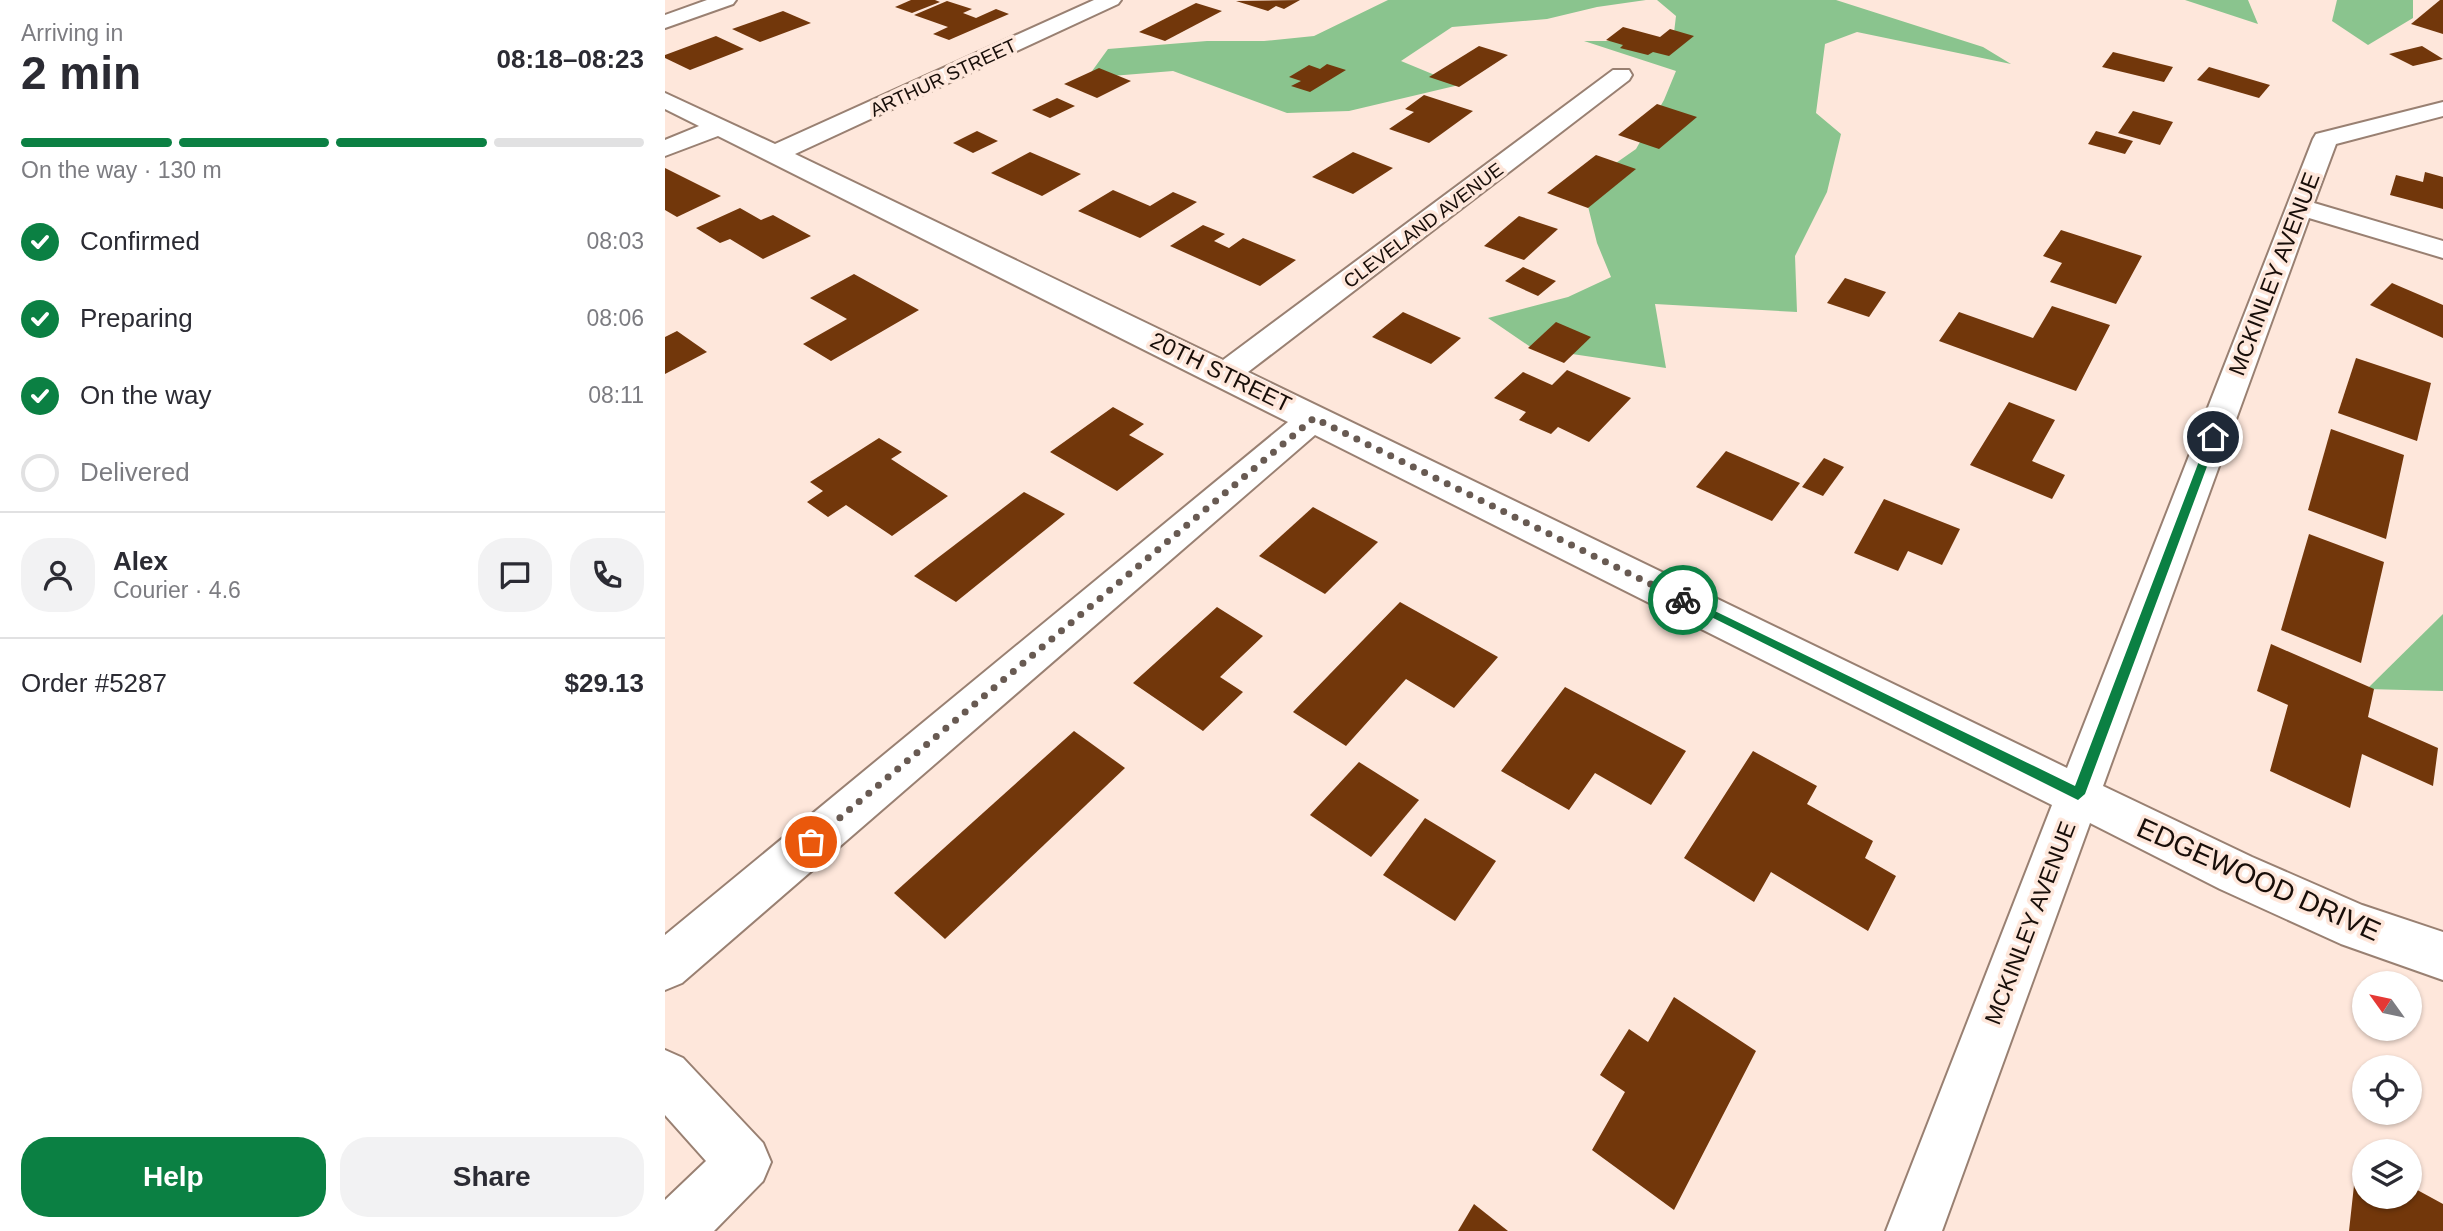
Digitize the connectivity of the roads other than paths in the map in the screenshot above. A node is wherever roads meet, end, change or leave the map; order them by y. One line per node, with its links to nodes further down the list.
1 (726, 0): 3 (street)
2 (1111, 0): 9 (street, ARTHUR STREET)
3 (665, 22)
4 (1621, 75): 12 (street, CLEVELAND AVENUE)
5 (665, 100): 7 (street, 20TH STREET)
6 (2443, 108): 10 (street, MCKINLEY AVENUE)
7 (718, 127): 8 (street); 9 (street, 20TH STREET)
8 (665, 149)
9 (776, 153): 12 (street, 20TH STREET)
10 (2299, 207): 11 (street); 14 (street, MCKINLEY AVENUE)
11 (2443, 250)
12 (1225, 374): 13 (street, 20TH STREET)
13 (1314, 418): 14 (street, 20TH STREET); 16 (street)
14 (2078, 794): 15 (street, EDGEWOOD DRIVE); 19 (street, MCKINLEY AVENUE)
15 (2443, 956)
16 (665, 965)
17 (665, 1076): 18 (street)
18 (674, 1231)
19 (1914, 1231)

